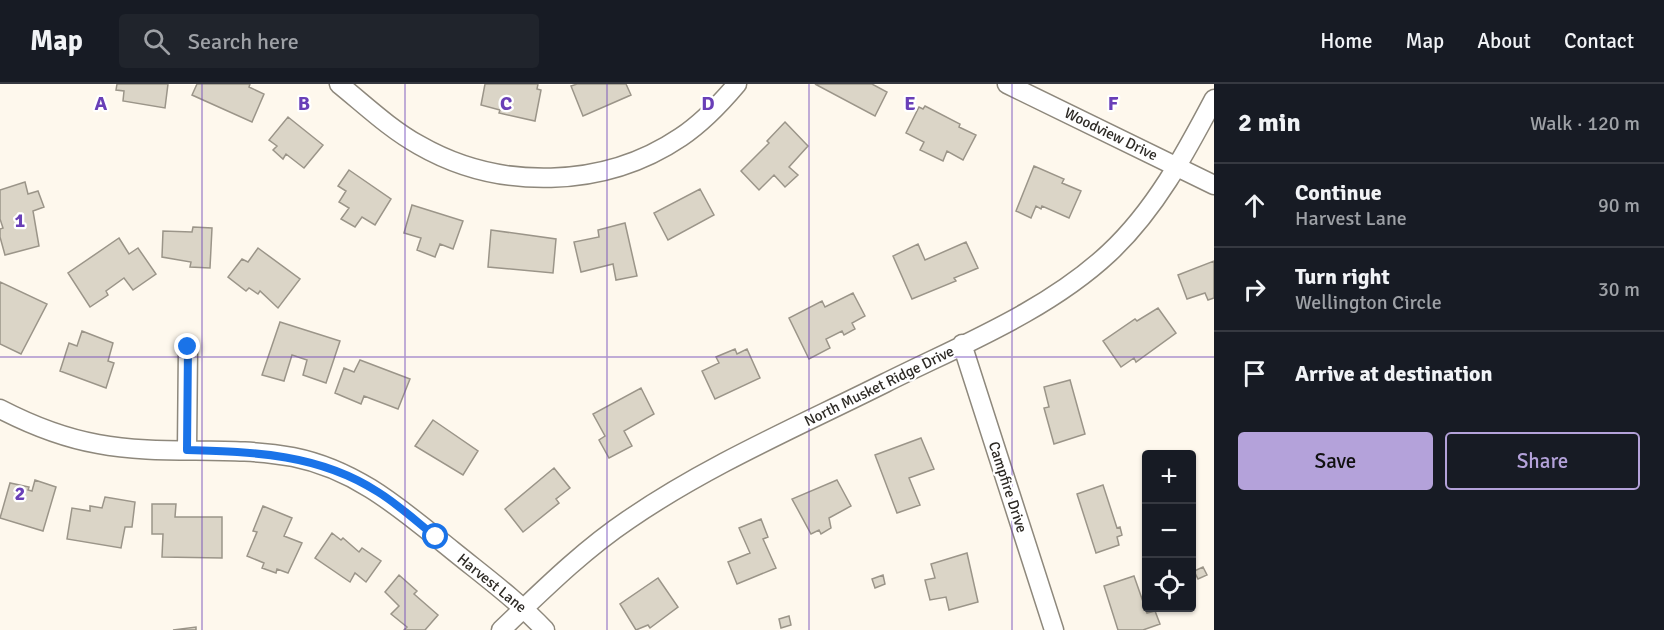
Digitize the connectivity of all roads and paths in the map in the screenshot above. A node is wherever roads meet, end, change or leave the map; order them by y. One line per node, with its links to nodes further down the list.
1 (339, 84): 2 (street)
2 (737, 84)
3 (1007, 84): 5 (street, Woodview Drive)
4 (1214, 99): 5 (street, North Musket Ridge Drive)
5 (1177, 166): 6 (street, Woodview Drive); 7 (street, North Musket Ridge Drive)
6 (1214, 185)
7 (962, 344): 11 (street, North Musket Ridge Drive); 14 (street, Campfire Drive)
8 (188, 347): 10 (street)
9 (0, 409): 10 (street, Harvest Lane)
10 (187, 450): 11 (street, Harvest Lane)
11 (524, 608): 12 (street, North Musket Ridge Drive); 13 (street, Harvest Lane)
12 (501, 630)
13 (545, 630)
14 (1054, 630)

